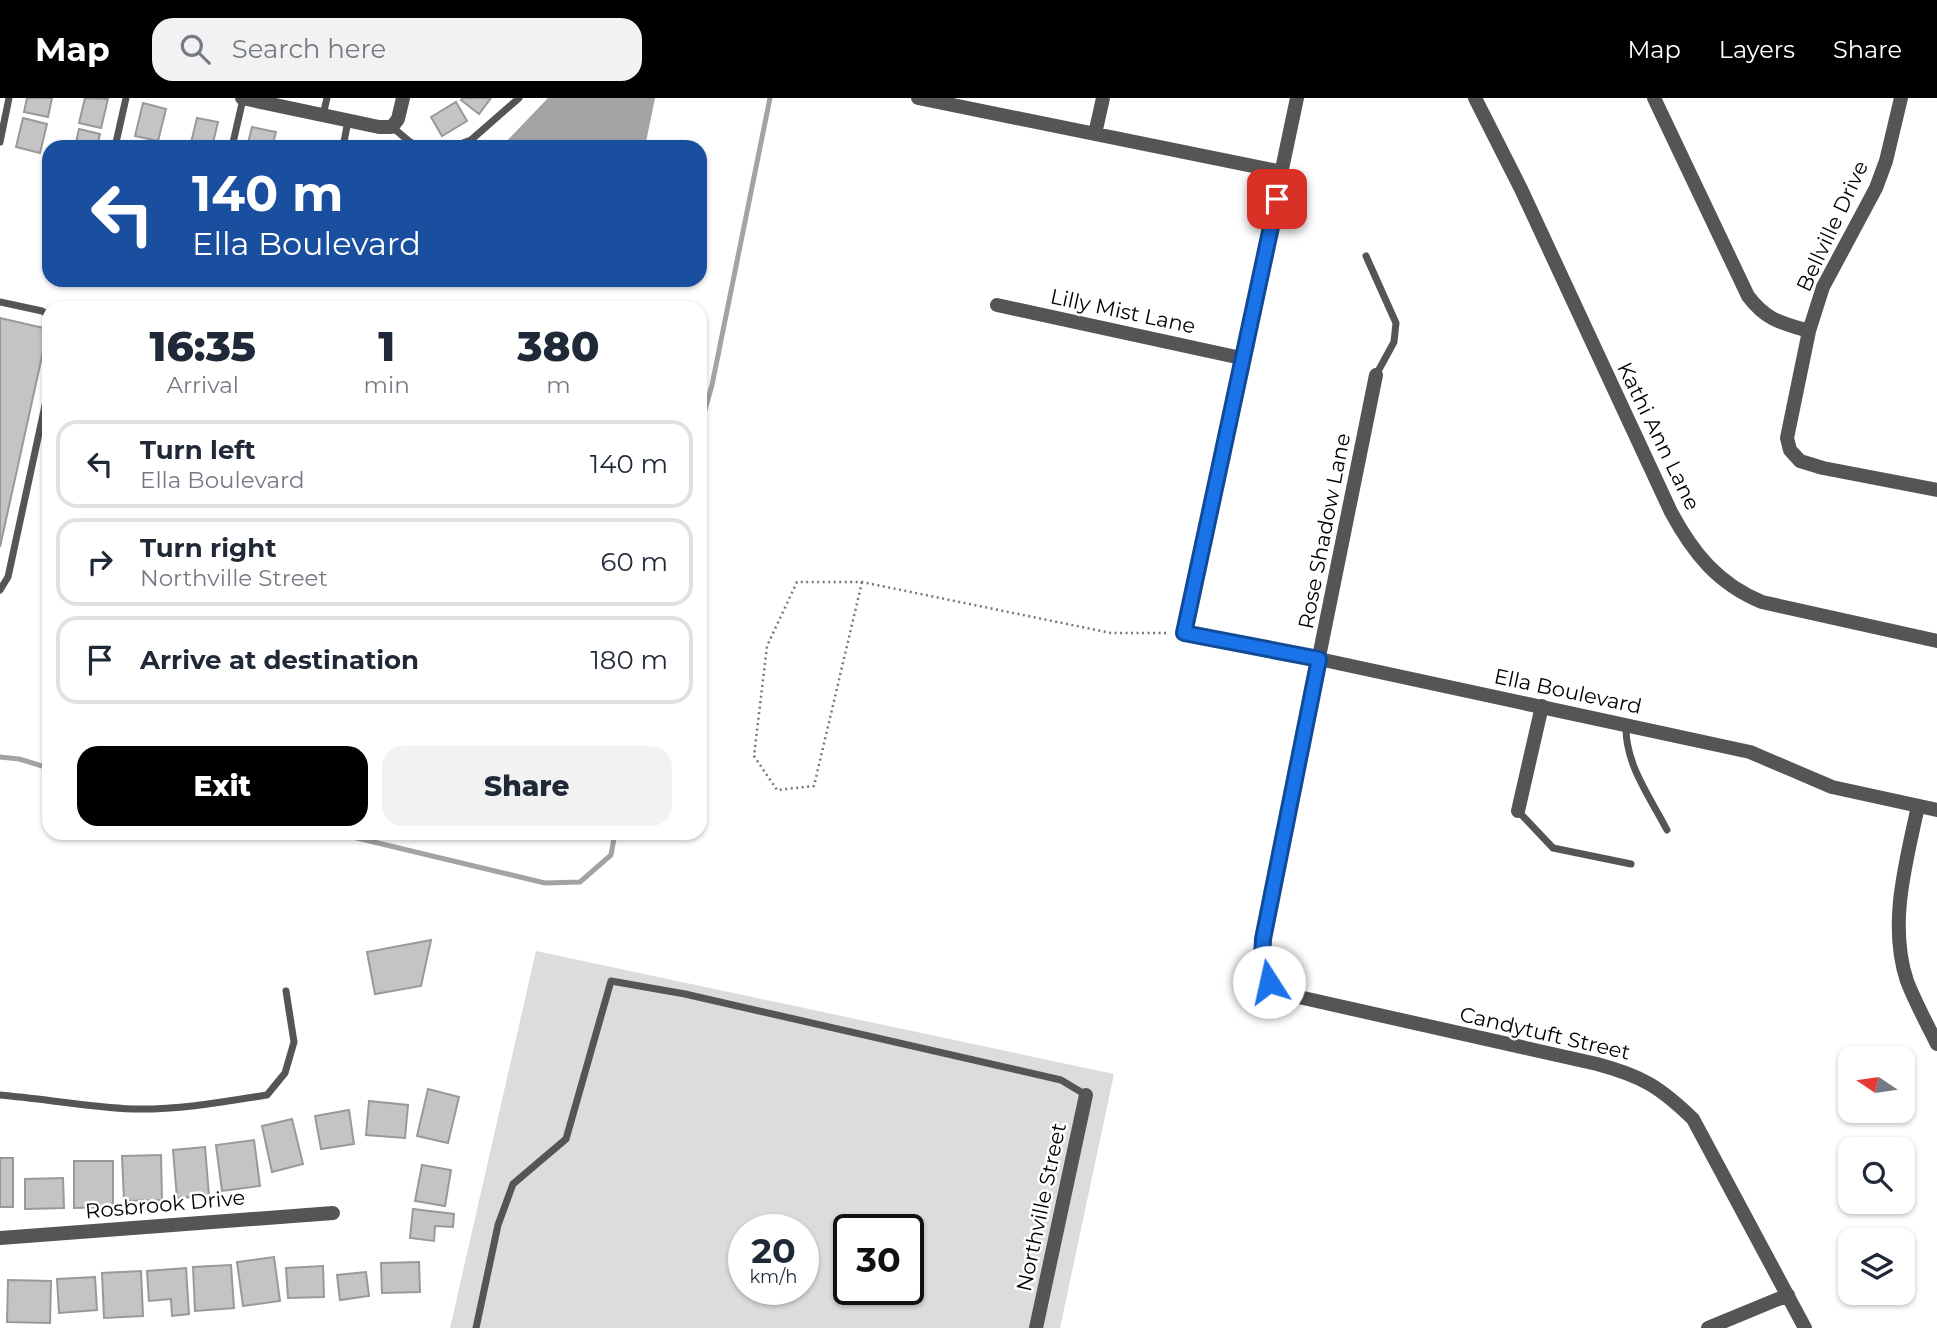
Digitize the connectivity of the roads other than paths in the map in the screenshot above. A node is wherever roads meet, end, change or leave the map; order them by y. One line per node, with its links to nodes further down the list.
1 (9, 98): 22 (lane)
2 (126, 98): 17 (lane)
3 (243, 98): 13 (street); 18 (lane)
4 (327, 98): 13 (lane)
5 (403, 98): 15 (street)
6 (519, 98): 21 (lane)
7 (918, 98): 16 (street)
8 (1103, 98): 16 (street)
9 (1297, 98): 23 (street)
10 (1475, 98): 34 (street, Kathi Ann Lane)
11 (1654, 98): 28 (street)
12 (1901, 98): 28 (street, Bellville Drive)
13 (323, 115): 14 (street)
14 (348, 121): 15 (street); 19 (lane)
15 (392, 127): 20 (lane)
16 (1095, 134): 23 (street)
17 (117, 140)
18 (234, 140)
19 (344, 140)
20 (408, 140)
21 (472, 140)
22 (0, 142)
23 (1283, 172): 29 (street)
24 (1366, 256): 30 (lane)
25 (0, 302): 27 (lane)
26 (997, 305): 29 (street, Lilly Mist Lane)
27 (42, 311)
28 (1809, 331): 32 (street, Bellville Drive)
29 (1241, 358): 35 (street, Ella Boulevard)
30 (1377, 376): 35 (street, Rose Shadow Lane)
31 (42, 419): 33 (lane)
32 (1937, 491)
33 (0, 590)
34 (1937, 641)
35 (1319, 659): 36 (street, Ella Boulevard); 43 (street, Rose Shadow Lane)
36 (1542, 706): 37 (street, Ella Boulevard); 40 (street)
37 (1626, 725): 38 (street, Ella Boulevard); 41 (lane)
38 (1918, 806): 39 (street, Ella Boulevard); 45 (street)
39 (1937, 810)
40 (1518, 811): 42 (lane)
41 (1667, 830)
42 (1631, 864)
43 (1269, 982): 50 (street, Candytuft Street)
44 (286, 991): 46 (lane)
45 (1937, 1044)
46 (0, 1095)
47 (1086, 1095): 51 (lane); 52 (street, Northville Street)
48 (333, 1213): 49 (street, Rosbrook Drive)
49 (0, 1238)
50 (1788, 1295): 53 (street); 54 (street, Candytuft Street)
51 (476, 1328)
52 (1036, 1328)
53 (1708, 1328)
54 (1805, 1328)

